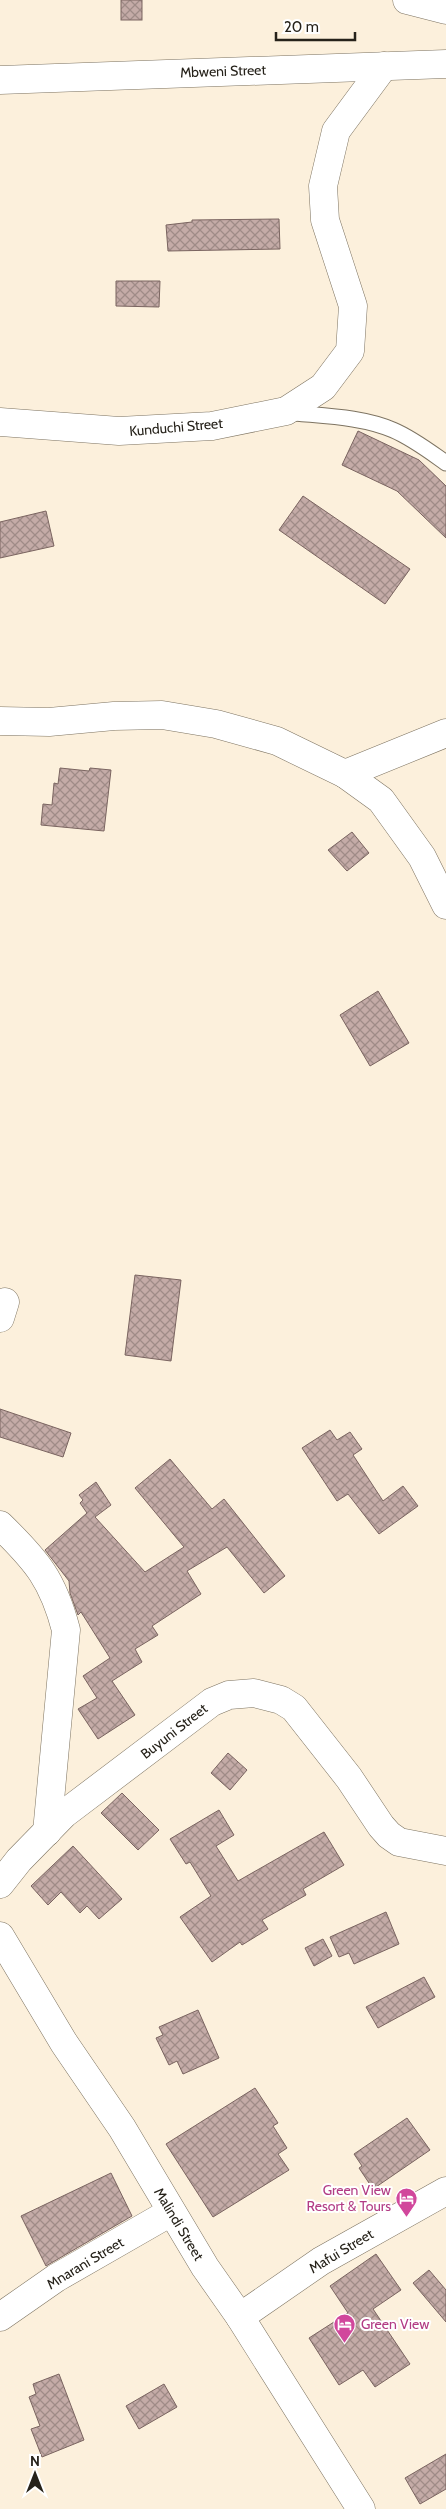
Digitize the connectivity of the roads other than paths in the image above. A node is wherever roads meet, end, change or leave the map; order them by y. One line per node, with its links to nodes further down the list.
1 (407, 0): 2 (street)
2 (446, 10)
3 (446, 64): 4 (street, Mbweni Street)
4 (384, 66): 5 (street, Mbweni Street); 6 (street, Kunduchi Street)
5 (0, 80)
6 (282, 412): 7 (street, Kunduchi Street); 8 (lane)
7 (0, 422)
8 (446, 463)
9 (0, 721): 11 (street)
10 (446, 732): 11 (street)
11 (345, 774): 12 (street)
12 (446, 905)
13 (0, 1525): 14 (street)
14 (47, 1832): 15 (street, Buyuni Street); 16 (street, Buyuni Street)
15 (446, 1851)
16 (0, 1884)
17 (0, 1936): 19 (street, Malindi Street)
18 (446, 2191): 21 (street, Mafui Street)
19 (171, 2212): 20 (street, Mnarani Street); 21 (street, Malindi Street)
20 (0, 2317)
21 (240, 2317): 22 (street, Malindi Street)
22 (361, 2509)

